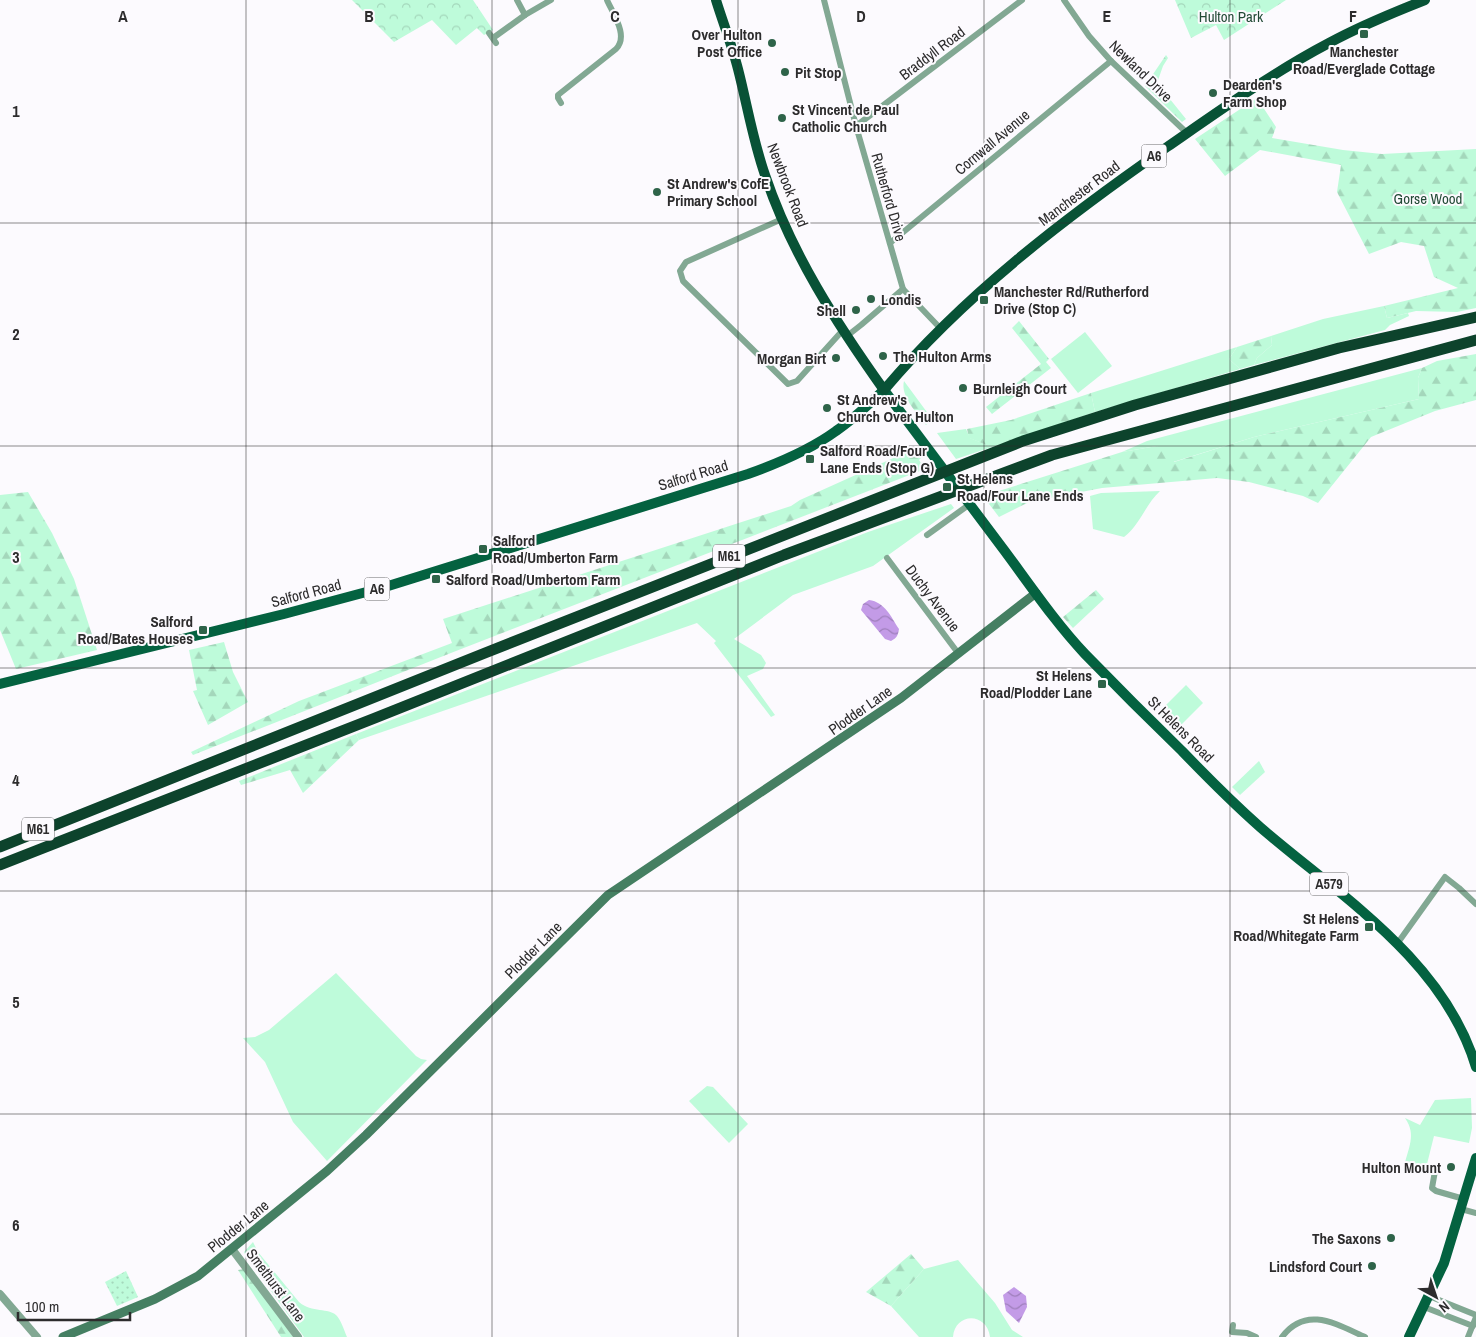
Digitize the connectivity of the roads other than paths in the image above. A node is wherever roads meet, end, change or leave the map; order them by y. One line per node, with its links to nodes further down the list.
1 (517, 0): 9 (street)
2 (551, 0): 9 (street)
3 (607, 0): 12 (street)
4 (716, 0): 15 (highway, Newbrook Road / A579)
5 (1022, 0): 13 (street, Braddyll Road)
6 (1064, 0): 11 (street, Newland Drive)
7 (1425, 0): 14 (highway, Manchester Road / A6)
8 (826, 1): 13 (street, Rutherford Drive)
9 (524, 15): 10 (street)
10 (493, 38)
11 (1111, 61): 14 (street, Newland Drive); 16 (street, Cornwall Avenue)
12 (561, 103)
13 (856, 126): 16 (street, Rutherford Drive)
14 (1187, 133): 19 (highway, Manchester Road / A6)
15 (782, 219): 20 (highway, Newbrook Road / A579); 20 (street)
16 (890, 243): 17 (street, Rutherford Drive)
17 (903, 289): 19 (street, Rutherford Drive); 20 (street)
18 (1476, 317): 29 (highway, M61)
19 (941, 329): 22 (highway, Manchester Road / A6)
20 (845, 333): 22 (highway, Newbrook Road / A579)
21 (1476, 340): 32 (highway, M61)
22 (884, 390): 23 (main road, St Helens Road / A579); 28 (main road, Salford Road / A6)
23 (969, 508): 24 (street); 26 (main road, St Helens Road / A579)
24 (927, 535)
25 (887, 558): 27 (street, Duchy Avenue)
26 (1036, 593): 27 (main road, Plodder Lane); 34 (main road, St Helens Road / A579)
27 (958, 653): 41 (main road, Plodder Lane)
28 (0, 684)
29 (76, 817): 30 (highway, M61); 31 (highway, M61)
30 (0, 841)
31 (0, 847)
32 (3, 864)
33 (1476, 904): 34 (street)
34 (1397, 944): 35 (main road, St Helens Road / A579)
35 (1476, 1066)
36 (1476, 1158): 38 (main road)
37 (1436, 1172): 38 (street)
38 (1464, 1198): 39 (main road)
39 (1461, 1209): 40 (street); 43 (main road)
40 (1476, 1213)
41 (232, 1249): 49 (main road, Plodder Lane); 50 (street, Smethurst Lane)
42 (0, 1294): 48 (street)
43 (1429, 1296): 44 (main road); 45 (street)
44 (1424, 1307): 47 (street); 54 (main road)
45 (1476, 1316): 47 (street)
46 (1233, 1325): 51 (street)
47 (1473, 1326): 55 (street)
48 (37, 1337)
49 (63, 1337)
50 (298, 1337)
51 (1256, 1337)
52 (1282, 1337): 53 (street)
53 (1365, 1337)
54 (1409, 1337)
55 (1468, 1337)

